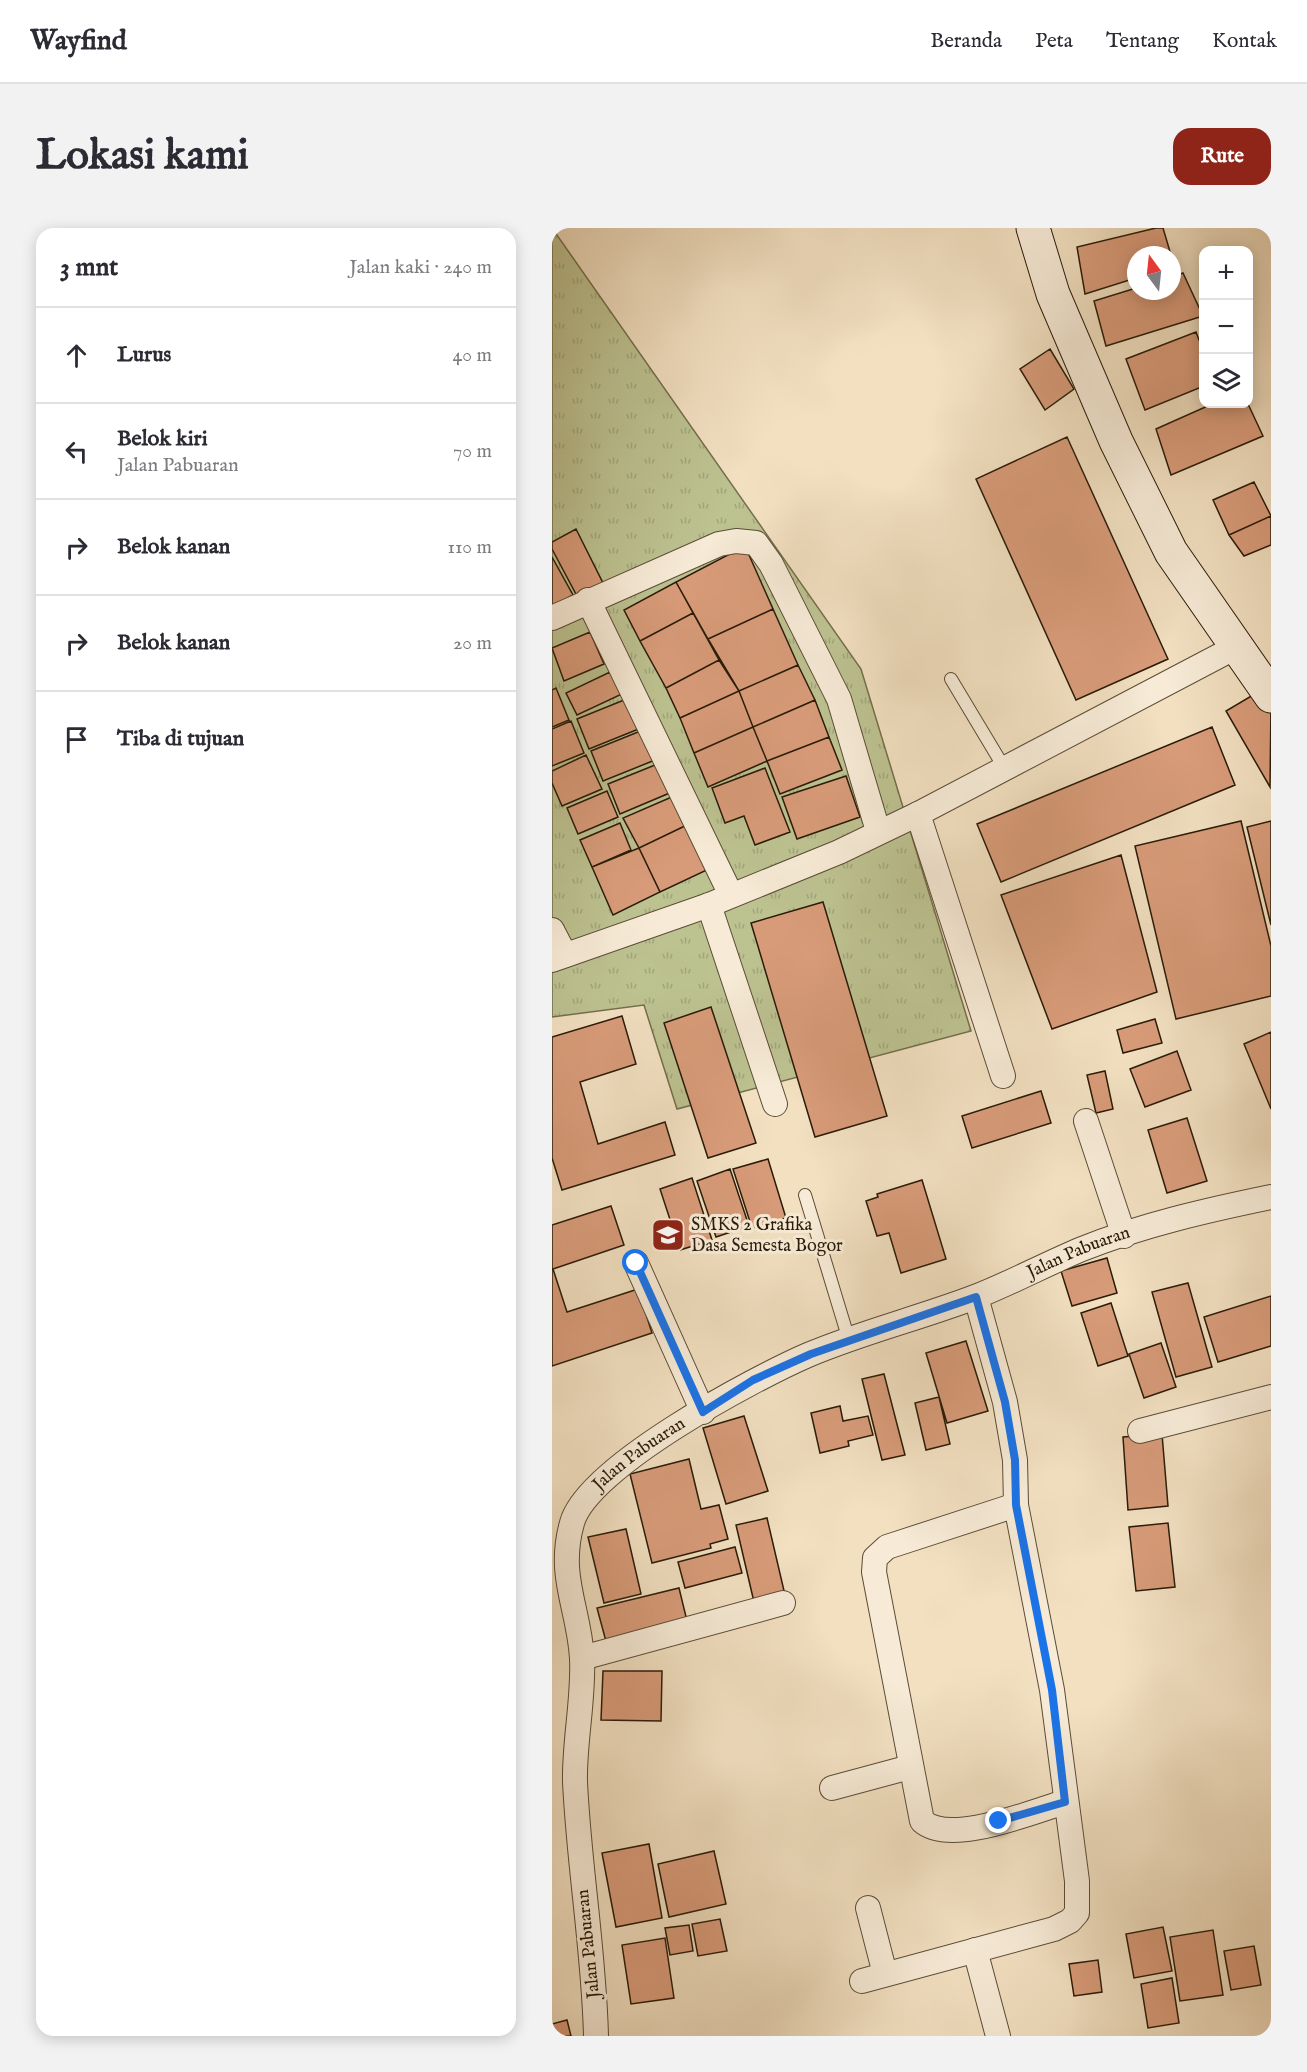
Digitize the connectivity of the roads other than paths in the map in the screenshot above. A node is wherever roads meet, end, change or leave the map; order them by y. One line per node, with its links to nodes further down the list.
1 (1033, 228): 4 (main road)
2 (588, 600): 3 (street); 9 (street); 10 (street)
3 (552, 618)
4 (1236, 647): 6 (main road); 7 (street)
5 (951, 680): 7 (lane)
6 (1271, 696)
7 (1005, 769): 8 (street)
8 (918, 814): 9 (street); 14 (street)
9 (878, 831): 10 (street)
10 (731, 896): 11 (street)
11 (709, 905): 13 (street); 15 (street)
12 (552, 930): 13 (street)
13 (558, 958)
14 (1004, 1076)
15 (775, 1104)
16 (1086, 1121): 19 (street)
17 (805, 1196): 22 (lane)
18 (1271, 1197): 19 (street, Jalan Pabuaran)
19 (1124, 1236): 21 (street, Jalan Pabuaran)
20 (636, 1263): 24 (street)
21 (976, 1297): 22 (street, Jalan Pabuaran); 26 (street)
22 (849, 1340): 24 (street, Jalan Pabuaran)
23 (1271, 1397): 25 (street)
24 (703, 1412): 27 (street, Jalan Pabuaran)
25 (1140, 1431)
26 (1016, 1505): 30 (street); 32 (street)
27 (558, 1557): 29 (street, Jalan Pabuaran)
28 (783, 1603): 29 (street)
29 (582, 1658): 37 (street, Jalan Pabuaran)
30 (910, 1767): 31 (street); 32 (street)
31 (832, 1788)
32 (1065, 1802): 34 (street)
33 (868, 1908): 35 (street)
34 (975, 1950): 35 (street); 38 (street)
35 (885, 1974): 36 (street)
36 (862, 1981)
37 (596, 2036)
38 (998, 2036)

